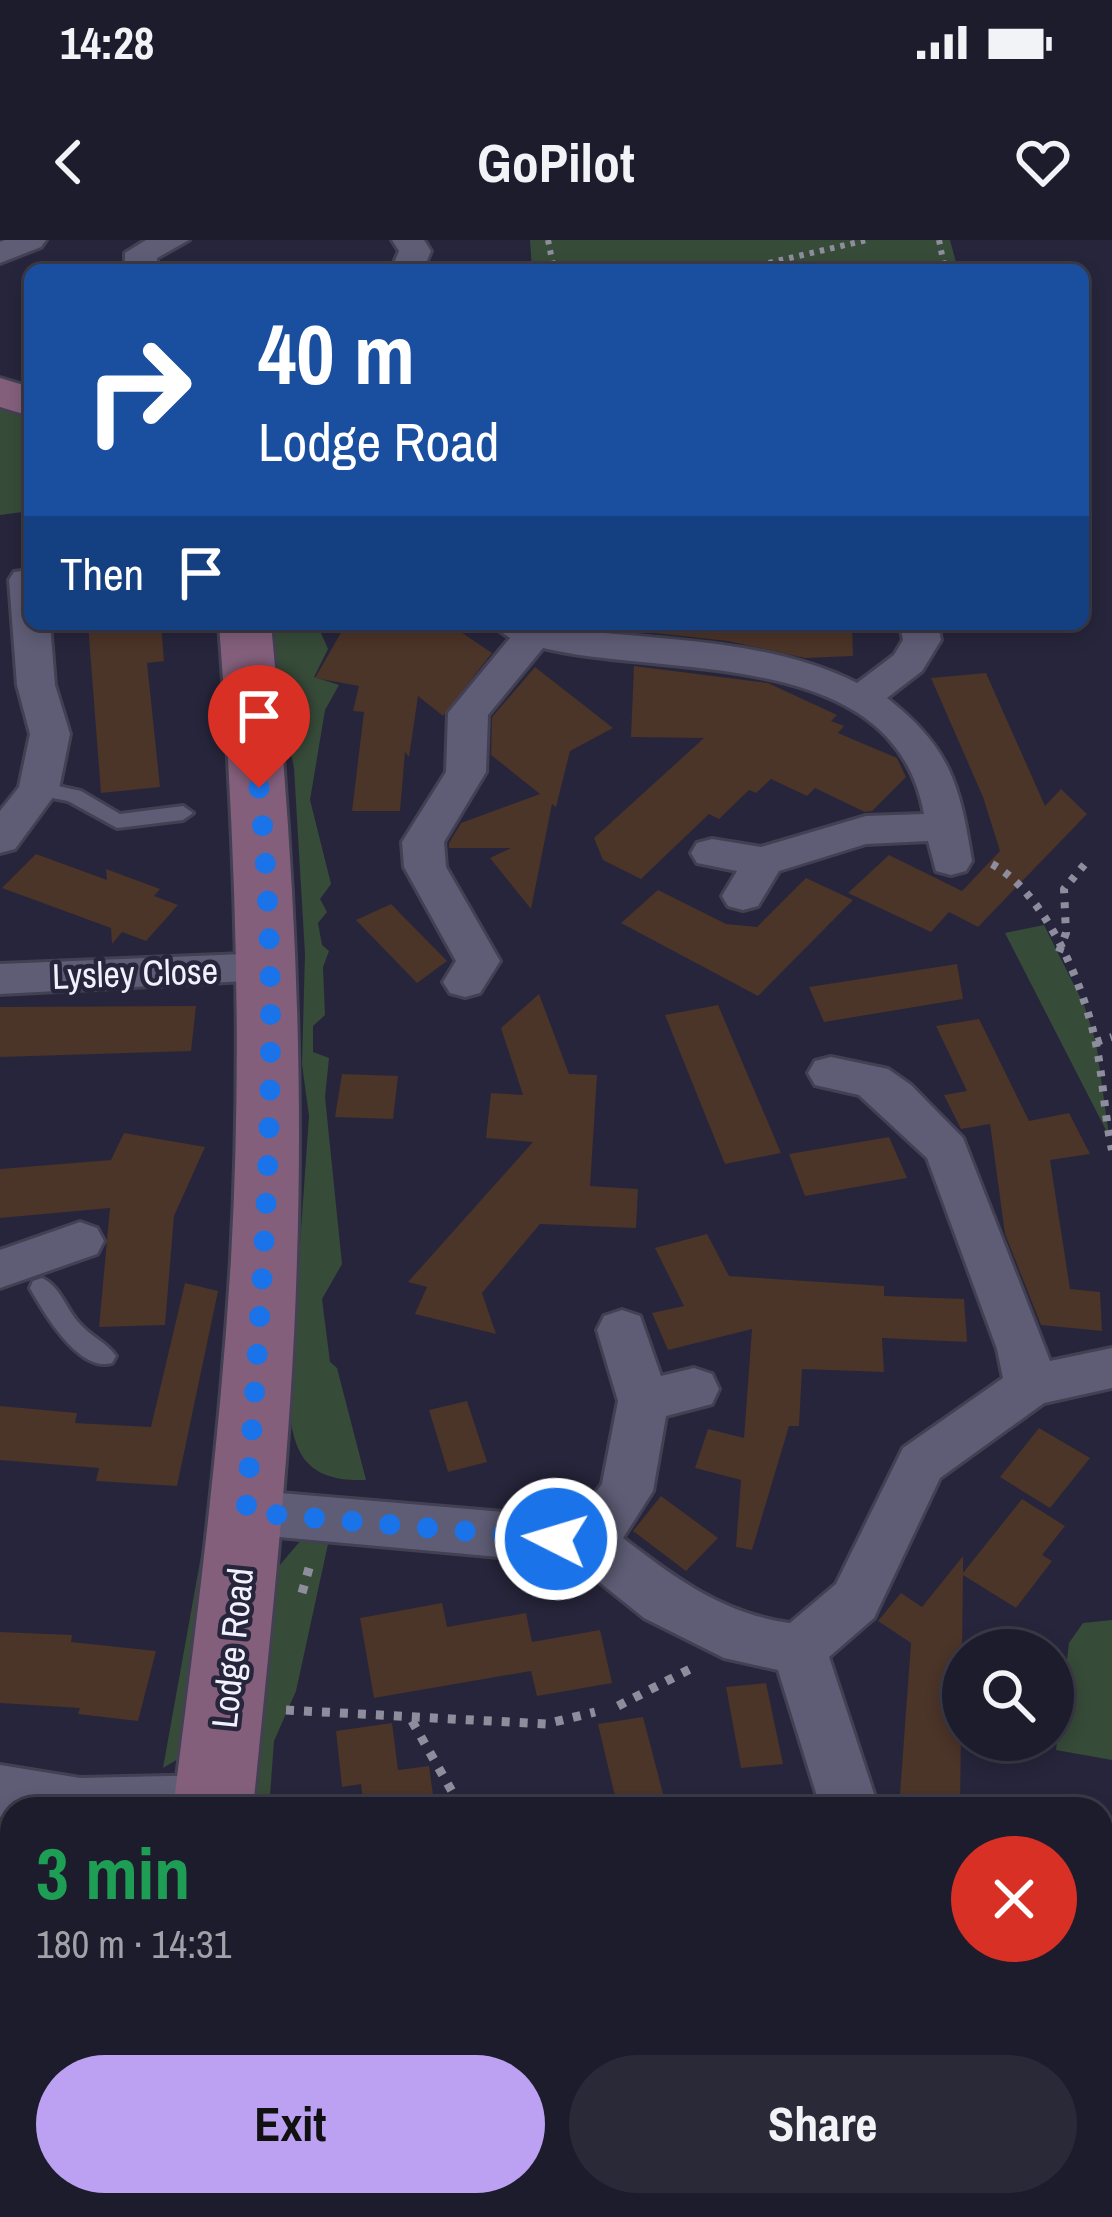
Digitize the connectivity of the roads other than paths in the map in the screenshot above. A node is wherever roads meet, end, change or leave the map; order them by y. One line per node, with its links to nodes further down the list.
1 (30, 240): 3 (street)
2 (172, 240): 4 (street)
3 (0, 254)
4 (141, 264)
5 (31, 630): 11 (street)
6 (246, 630): 15 (street, Lodge Road)
7 (520, 630): 16 (street)
8 (528, 630): 10 (street)
9 (920, 630): 10 (street)
10 (859, 700): 14 (street)
11 (39, 789): 12 (lane); 13 (street)
12 (184, 813)
13 (0, 839)
14 (712, 853)
15 (267, 968): 17 (street, Lysley Close); 27 (street, Lodge Road)
16 (482, 968)
17 (1, 974)
18 (830, 1072): 24 (street)
19 (80, 1240): 20 (street)
20 (24, 1273): 22 (lane)
21 (622, 1330): 26 (street)
22 (103, 1356)
23 (1112, 1368): 24 (street)
24 (1030, 1386): 29 (street)
25 (694, 1388): 26 (street)
26 (643, 1401): 28 (street)
27 (246, 1512): 28 (street); 32 (street, Lodge Road)
28 (589, 1542): 29 (street)
29 (799, 1649): 33 (street)
30 (0, 1791): 31 (street)
31 (34, 1797)
32 (215, 1797)
33 (846, 1797)

